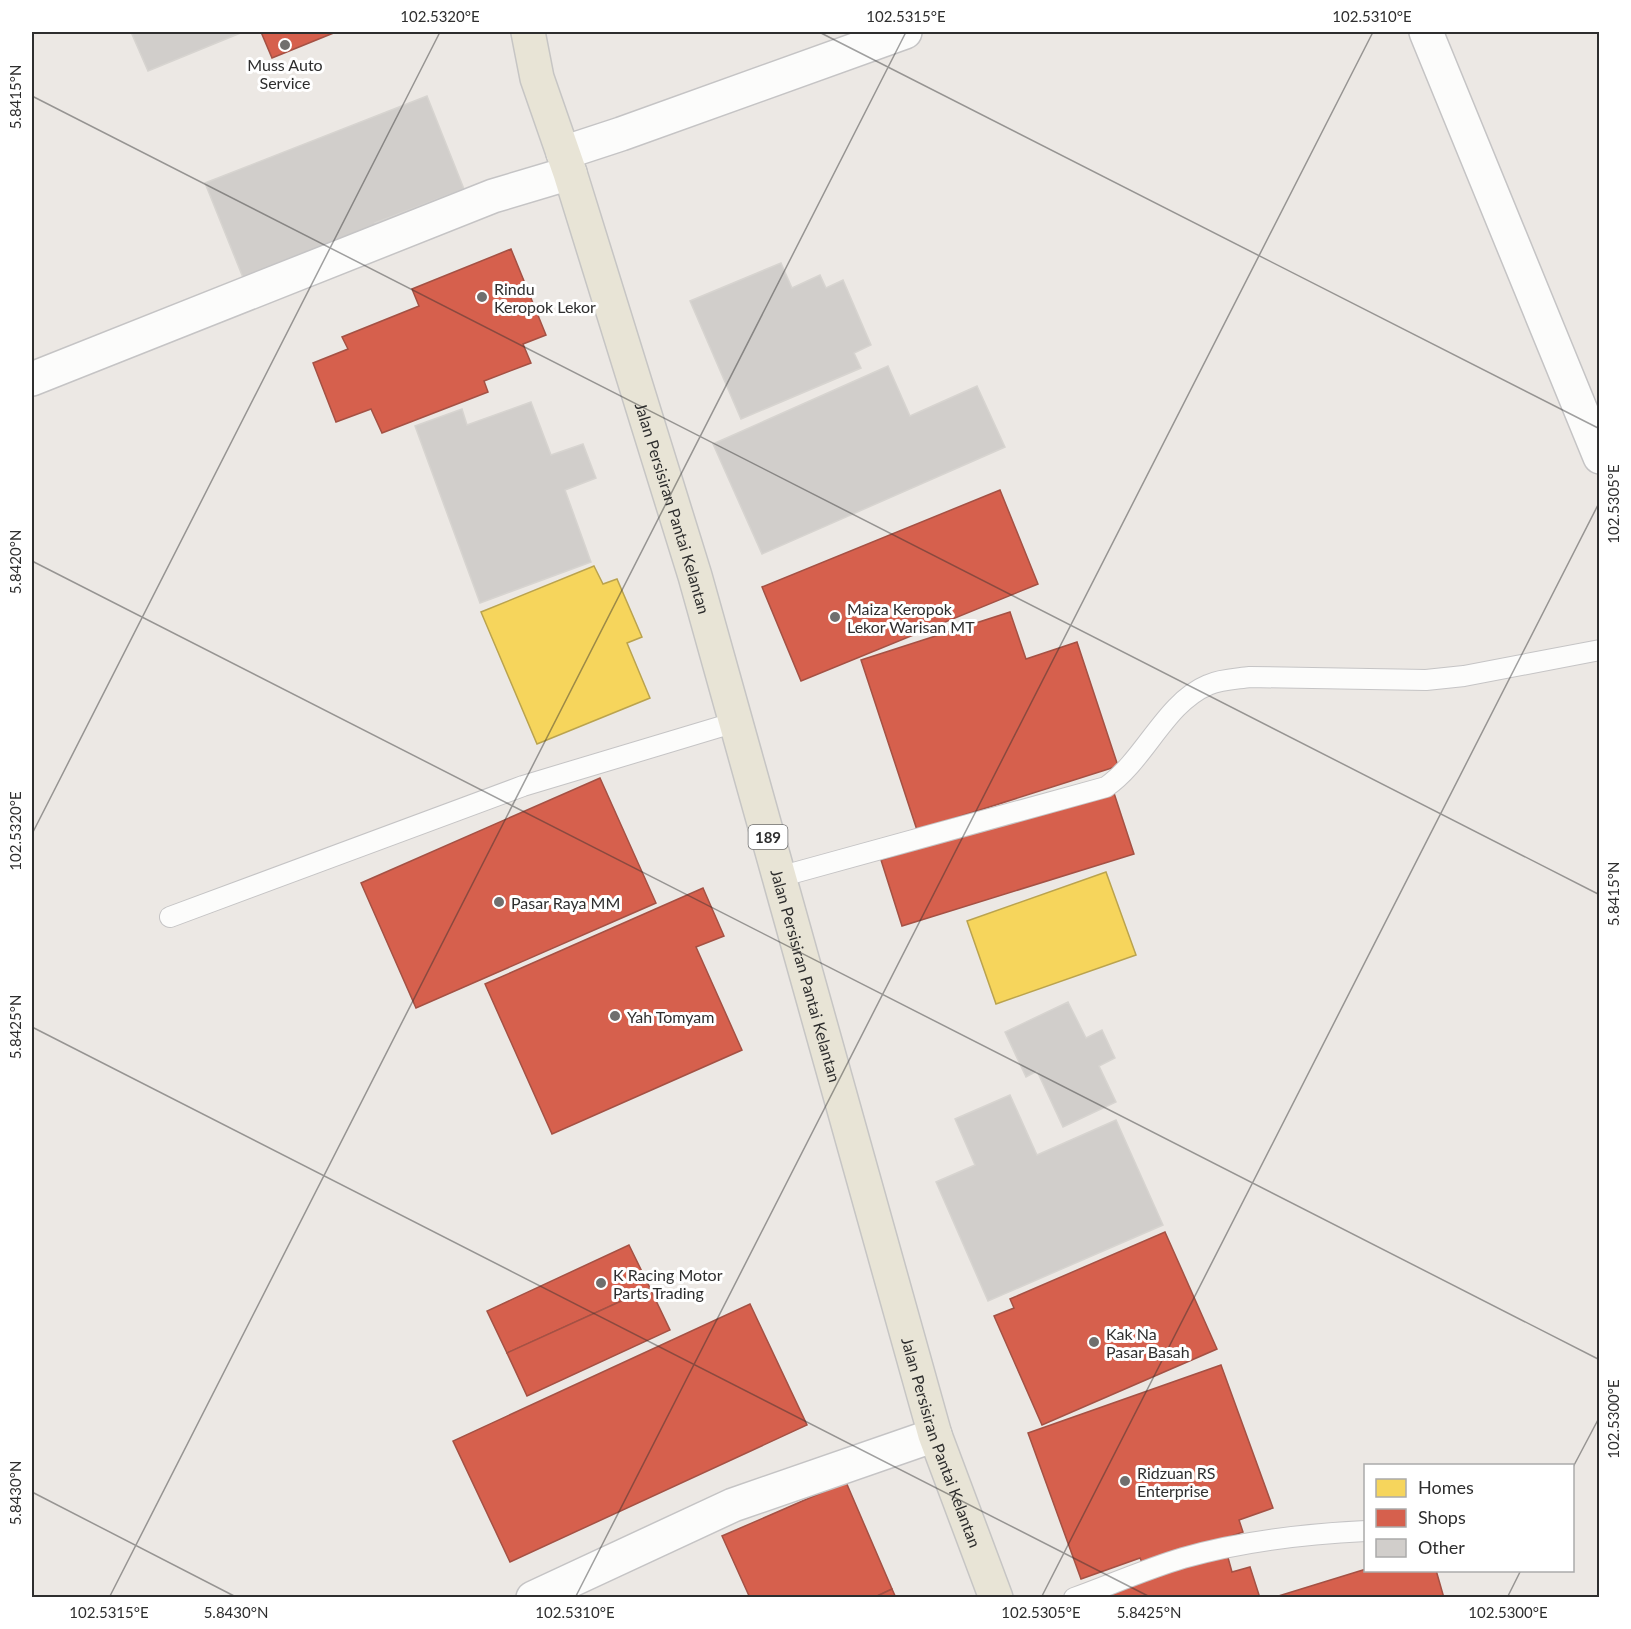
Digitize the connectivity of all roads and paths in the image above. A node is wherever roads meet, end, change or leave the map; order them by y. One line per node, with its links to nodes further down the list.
1 (511, 32): 5 (main road, 189)
2 (528, 32): 5 (main road, 189)
3 (905, 32): 6 (street)
4 (1426, 32): 8 (street)
5 (537, 78): 6 (main road, Jalan Persisiran Pantai Kelantan / 189)
6 (566, 163): 7 (street); 10 (main road, Jalan Persisiran Pantai Kelantan / 189)
7 (32, 379)
8 (1599, 457)
9 (1599, 650): 11 (lane)
10 (736, 722): 11 (main road, Jalan Persisiran Pantai Kelantan / 189); 12 (lane)
11 (779, 877): 13 (main road, Jalan Persisiran Pantai Kelantan / 189)
12 (170, 917)
13 (935, 1435): 15 (street); 16 (main road, Jalan Persisiran Pantai Kelantan / 189)
14 (1364, 1531): 17 (lane)
15 (533, 1598)
16 (996, 1598)
17 (1074, 1598)

